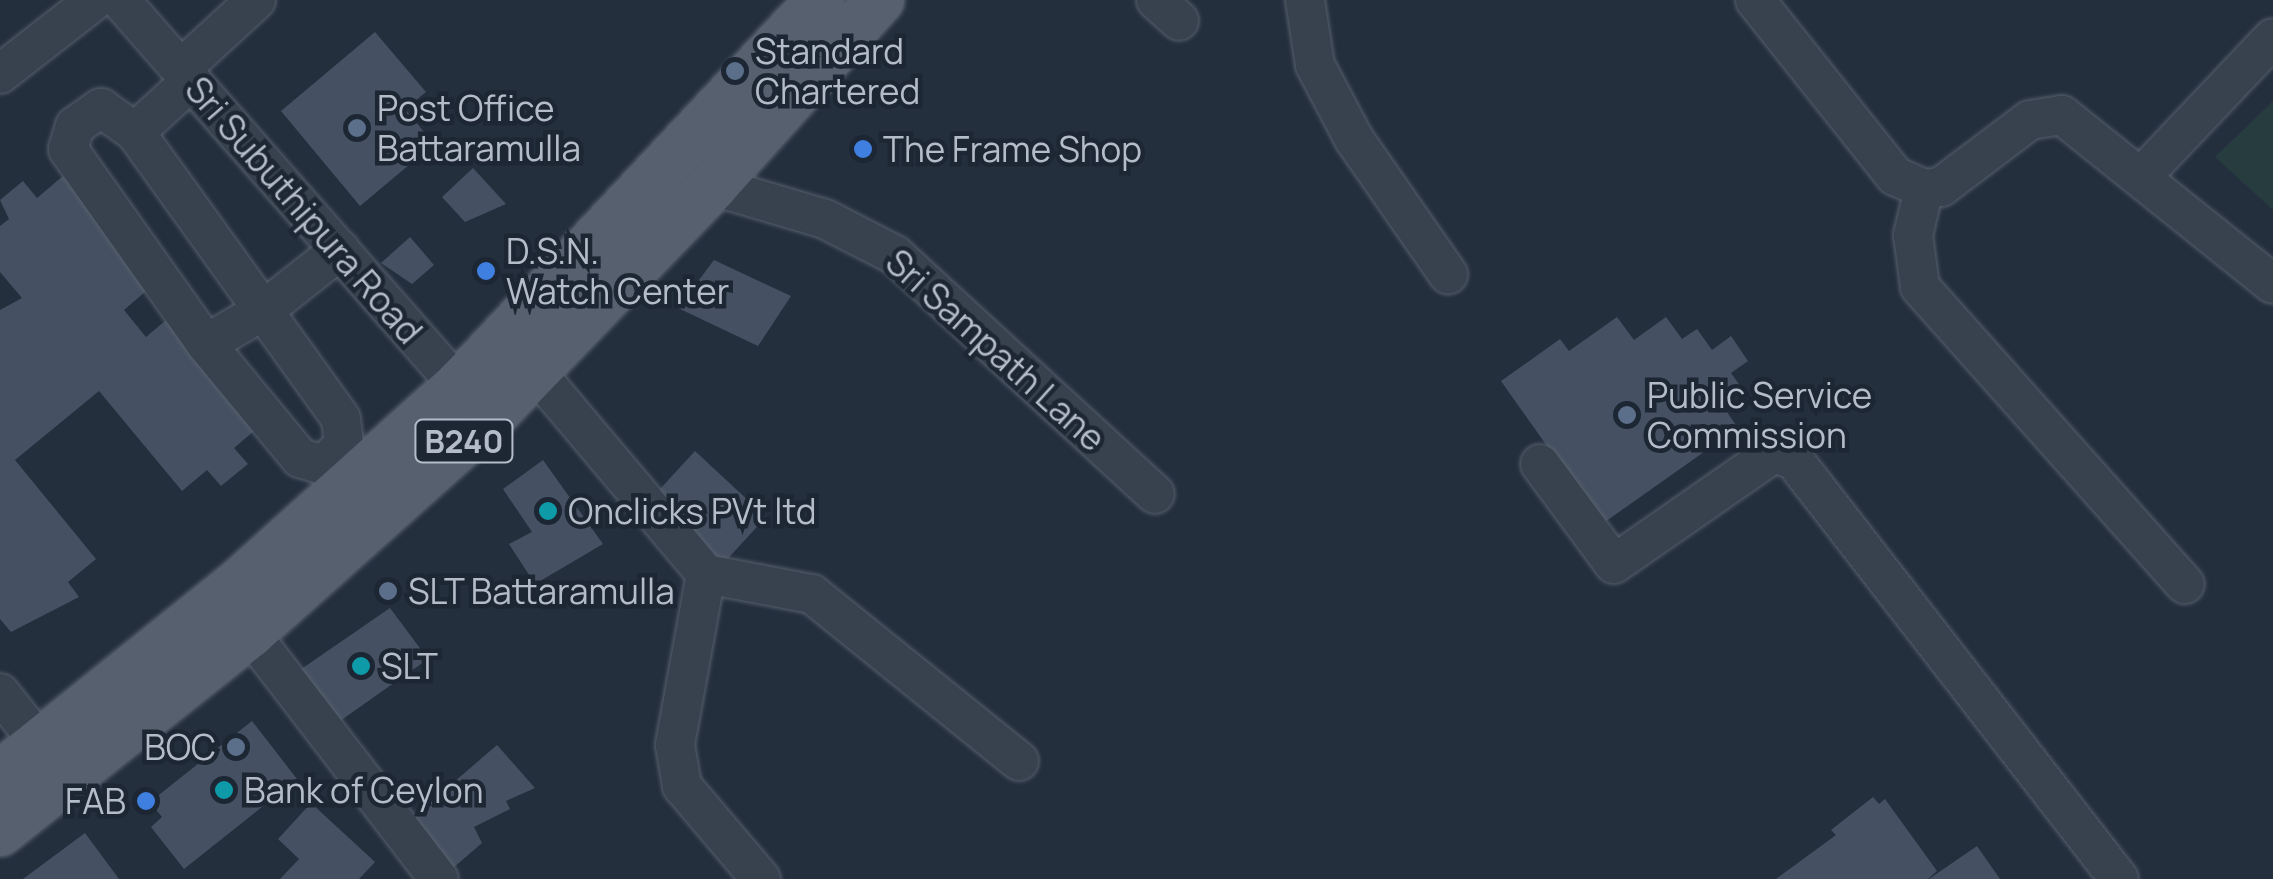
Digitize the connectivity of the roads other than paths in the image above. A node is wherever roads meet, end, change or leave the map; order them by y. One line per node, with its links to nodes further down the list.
1 (95, 0): 9 (street)
2 (120, 0): 10 (street, Sri Subuthipura Road)
3 (256, 0): 10 (street)
4 (820, 0): 21 (main road, B240)
5 (880, 0): 13 (main road, B240)
6 (1306, 0): 16 (street)
7 (1754, 0): 14 (street)
8 (2273, 38): 12 (street)
9 (0, 74)
10 (186, 75): 11 (street); 15 (street, Sri Subuthipura Road)
11 (134, 132): 18 (street); 19 (street)
12 (2142, 176): 14 (street); 17 (street)
13 (713, 186): 20 (main road, B240); 23 (street, Sri Sampath Lane)
14 (1924, 189): 25 (street)
15 (340, 250): 18 (street); 21 (street, Sri Subuthipura Road)
16 (1448, 274)
17 (2273, 284)
18 (264, 310): 19 (street); 19 (street)
19 (206, 344)
20 (535, 371): 21 (main road, B240); 24 (street)
21 (473, 403): 26 (main road, B240); 28 (main road, B240)
22 (1540, 464): 34 (street)
23 (1154, 494)
24 (706, 574): 29 (street); 33 (street)
25 (2185, 584)
26 (250, 633): 31 (main road, B240); 32 (street)
27 (0, 693): 28 (street)
28 (41, 745): 30 (main road, B240)
29 (1019, 761)
30 (0, 776)
31 (0, 832)
32 (438, 879)
33 (761, 879)
34 (2119, 879)

